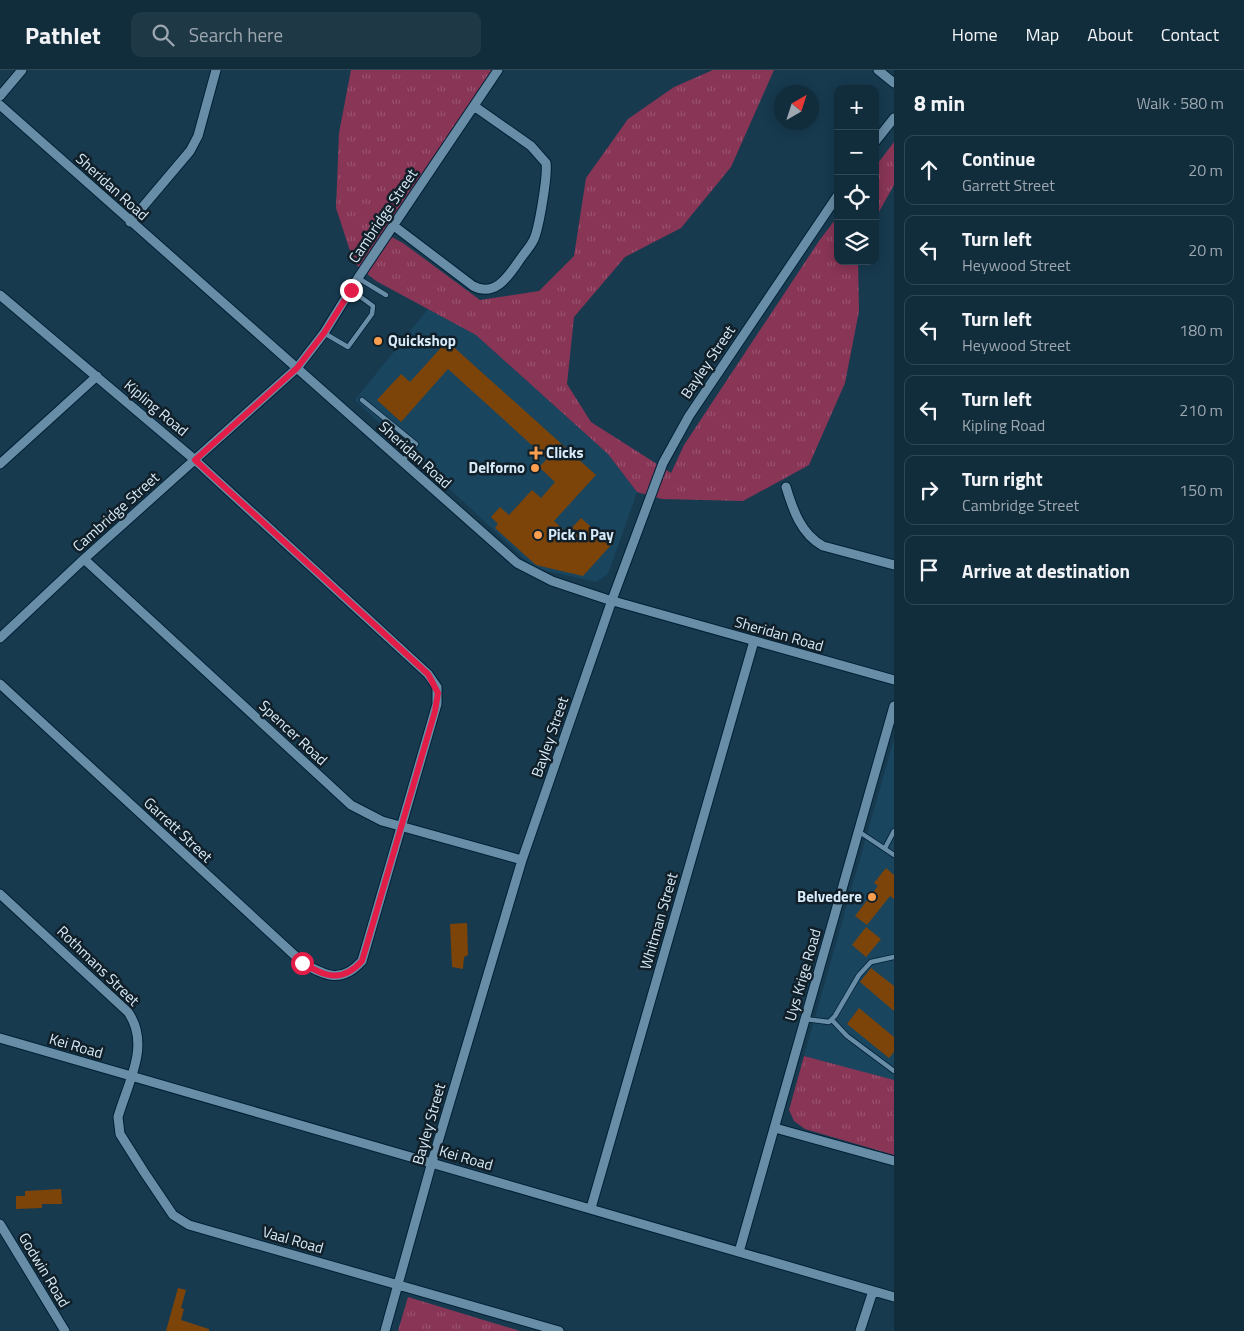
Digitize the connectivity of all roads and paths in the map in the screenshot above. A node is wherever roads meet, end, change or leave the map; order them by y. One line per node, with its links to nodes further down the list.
1 (22, 70): 6 (street)
2 (216, 70): 12 (street)
3 (498, 70): 8 (street, Cambridge Street)
4 (878, 70): 5 (street)
5 (894, 84)
6 (0, 96)
7 (0, 105): 12 (street, Sheridan Road)
8 (474, 106): 13 (street, Cambridge Street); 13 (street)
9 (894, 118): 10 (street)
10 (879, 137)
11 (834, 201): 28 (street, Bayley Street)
12 (130, 222): 19 (street, Sheridan Road)
13 (394, 226): 14 (street, Cambridge Street)
14 (358, 278): 15 (street, Cambridge Street); 17 (lane)
15 (351, 290): 18 (street, Cambridge Street); 18 (lane)
16 (0, 295): 20 (street, Kipling Road)
17 (386, 295)
18 (324, 333): 19 (street, Cambridge Street)
19 (297, 368): 22 (street, Cambridge Street); 23 (street, Sheridan Road)
20 (97, 376): 22 (street, Kipling Road); 24 (street)
21 (362, 400): 23 (lane)
22 (195, 460): 26 (street, Cambridge Street); 34 (street, Kipling Road)
23 (402, 462): 28 (street, Sheridan Road)
24 (0, 464)
25 (786, 487): 27 (street)
26 (84, 559): 29 (street, Cambridge Street); 34 (street, Spencer Road)
27 (894, 565)
28 (612, 600): 30 (street, Sheridan Road); 39 (street, Bayley Street)
29 (0, 638)
30 (754, 641): 31 (street, Sheridan Road); 50 (street, Whitman Street)
31 (894, 680)
32 (0, 684): 34 (street, Garrett Street)
33 (894, 706): 35 (street, Uys Krige Road)
34 (401, 827): 39 (street, Spencer Road)
35 (858, 831): 37 (lane); 42 (street, Uys Krige Road)
36 (894, 831): 37 (lane)
37 (885, 848): 38 (lane)
38 (894, 855)
39 (522, 860): 49 (street, Bayley Street)
40 (0, 894): 46 (street, Rothmans Street)
41 (894, 957): 43 (lane)
42 (804, 1020): 43 (lane); 47 (street, Uys Krige Road)
43 (832, 1020): 45 (lane)
44 (0, 1038): 46 (street, Kei Road)
45 (894, 1071)
46 (130, 1076): 49 (street, Kei Road); 53 (street, Vaal Road)
47 (775, 1128): 48 (street); 52 (street, Uys Krige Road)
48 (894, 1161)
49 (432, 1162): 50 (street, Kei Road); 53 (street, Bayley Street)
50 (591, 1208): 52 (street, Kei Road)
51 (0, 1224): 56 (street, Godwin Road)
52 (739, 1252): 54 (street, Kei Road)
53 (398, 1284): 57 (street, Bayley Street); 58 (street, Vaal Road)
54 (873, 1291): 55 (street, Kei Road); 59 (street)
55 (894, 1297)
56 (65, 1331)
57 (385, 1331)
58 (559, 1331)
59 (860, 1331)

